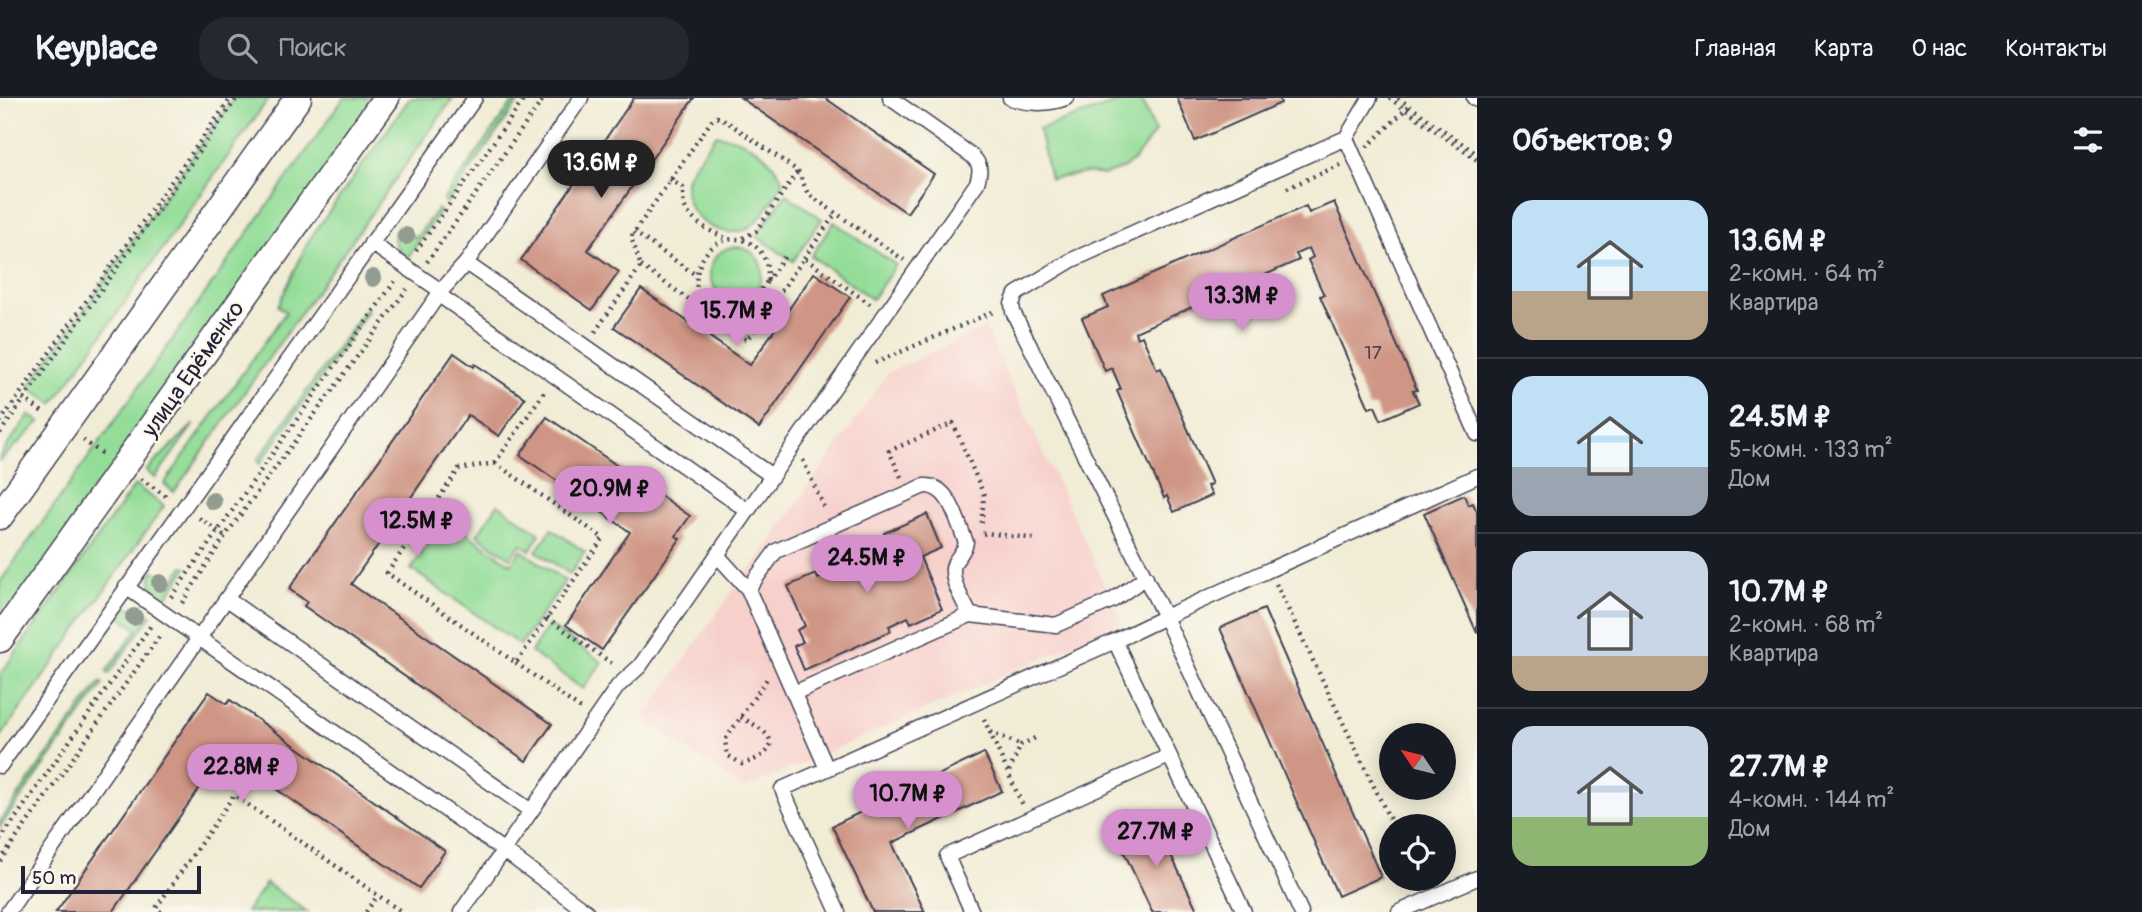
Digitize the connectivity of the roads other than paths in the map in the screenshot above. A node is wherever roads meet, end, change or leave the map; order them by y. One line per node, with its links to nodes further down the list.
1 (298, 98): 18 (street)
2 (386, 98): 27 (street, улица Ерёменко)
3 (475, 98): 10 (lane)
4 (581, 98): 11 (lane)
5 (890, 98): 15 (lane)
6 (1010, 98): 7 (lane)
7 (1066, 98)
8 (1370, 98): 9 (lane)
9 (1346, 138): 13 (lane); 20 (lane)
10 (372, 243): 12 (lane); 21 (lane)
11 (466, 263): 12 (lane); 15 (lane)
12 (440, 293): 17 (lane); 23 (lane)
13 (1473, 412): 14 (lane)
14 (1477, 435)
15 (772, 476): 17 (lane)
16 (1477, 476): 25 (lane)
17 (748, 511): 19 (lane)
18 (0, 516)
19 (717, 555): 22 (lane); 33 (lane)
20 (1146, 578): 24 (lane); 25 (lane)
21 (126, 587): 26 (lane); 31 (lane)
22 (748, 589): 24 (lane); 29 (lane)
23 (227, 599): 26 (lane); 33 (lane)
24 (970, 615): 29 (lane)
25 (1165, 617): 28 (lane); 42 (lane)
26 (199, 638): 34 (lane); 36 (lane)
27 (0, 639)
28 (1115, 641): 30 (lane); 32 (lane)
29 (794, 693): 32 (lane)
30 (1169, 756): 40 (lane); 41 (lane)
31 (0, 765)
32 (827, 769): 39 (lane)
33 (531, 811): 34 (lane)
34 (503, 850): 37 (lane); 38 (lane)
35 (1477, 878): 43 (lane)
36 (8, 912)
37 (461, 912)
38 (587, 912)
39 (838, 912)
40 (972, 912)
41 (1244, 912)
42 (1301, 912)
43 (1399, 912)

